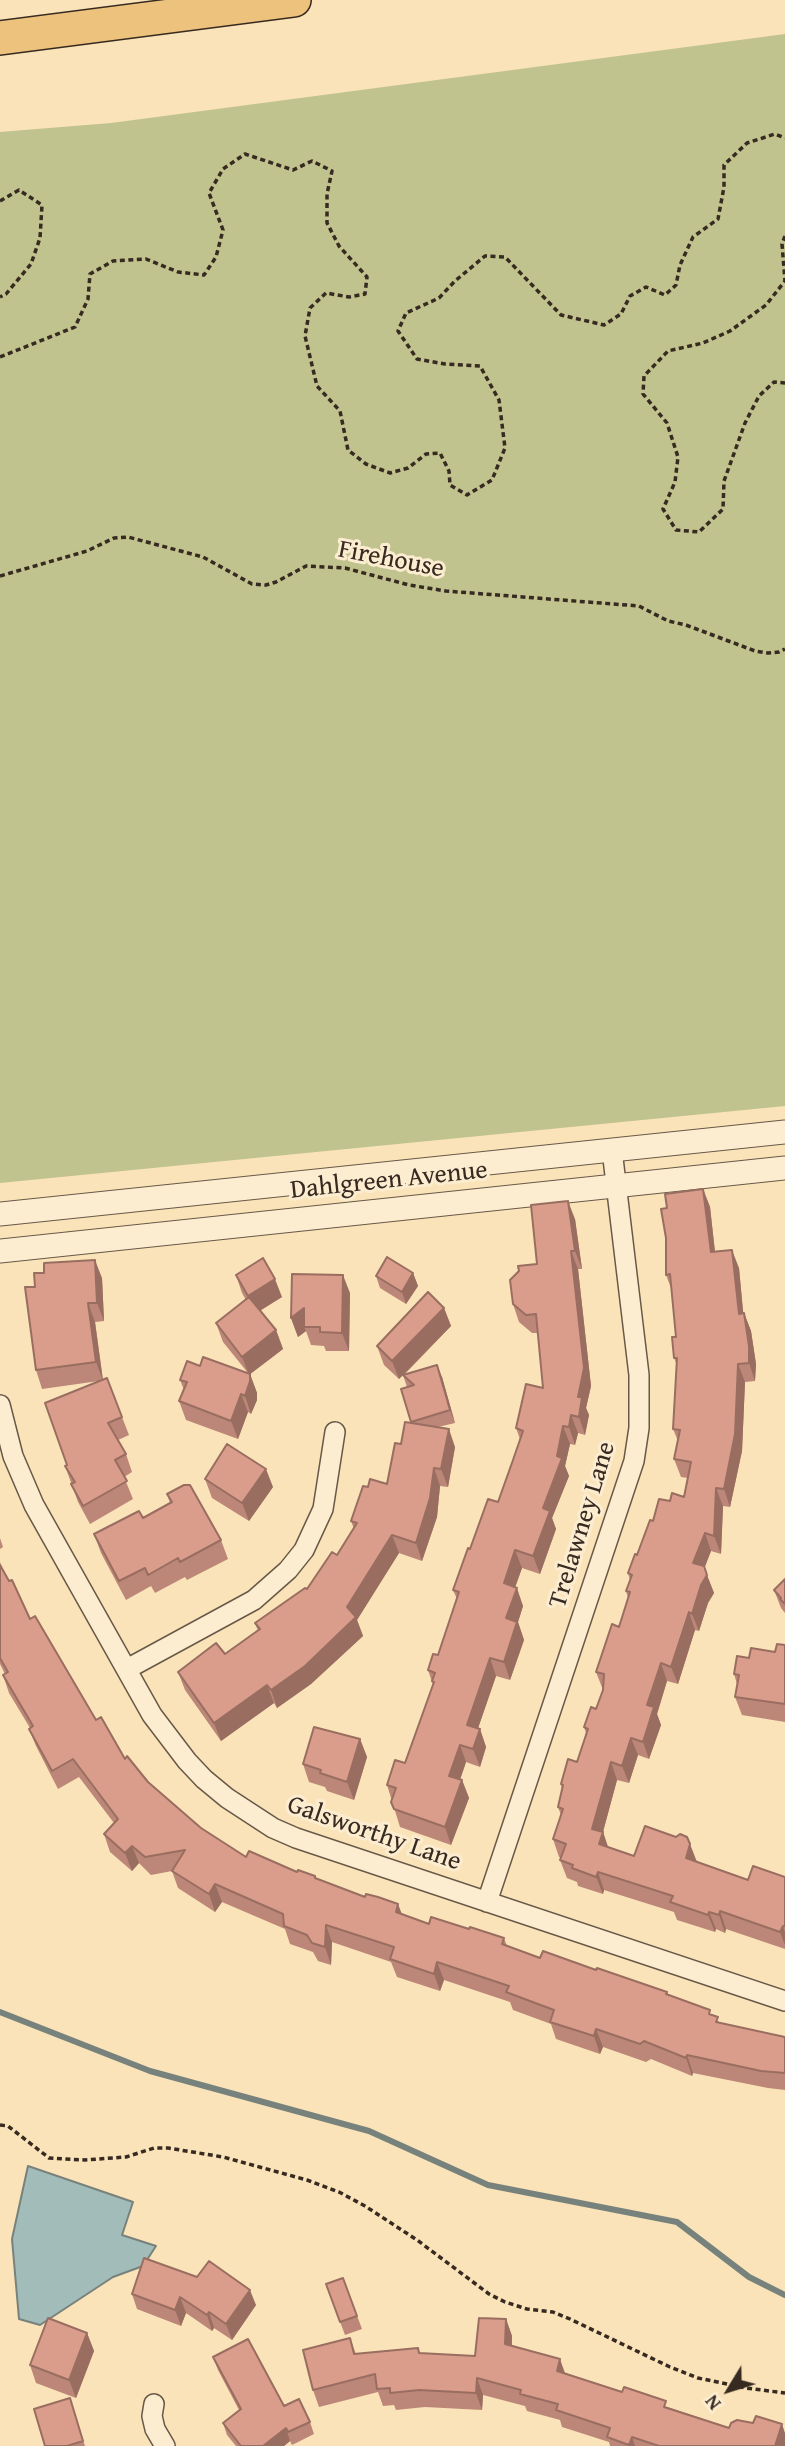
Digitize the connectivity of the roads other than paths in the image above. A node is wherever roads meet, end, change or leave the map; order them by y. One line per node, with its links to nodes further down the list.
1 (294, 0): 2 (highway)
2 (0, 38)
3 (785, 1132): 4 (street, Dahlgreen Avenue)
4 (612, 1150): 6 (street, Trelawney Lane); 7 (street, Dahlgreen Avenue)
5 (785, 1168): 6 (street, Dahlgreen Avenue)
6 (617, 1185): 8 (street, Dahlgreen Avenue); 12 (street, Trelawney Lane)
7 (0, 1214)
8 (0, 1251)
9 (0, 1405): 11 (street, Galsworthy Lane)
10 (335, 1432): 11 (street)
11 (127, 1669): 12 (street, Galsworthy Lane)
12 (487, 1902): 13 (street, Galsworthy Lane)
13 (785, 2001)
14 (154, 2404): 15 (street)
15 (165, 2446)

